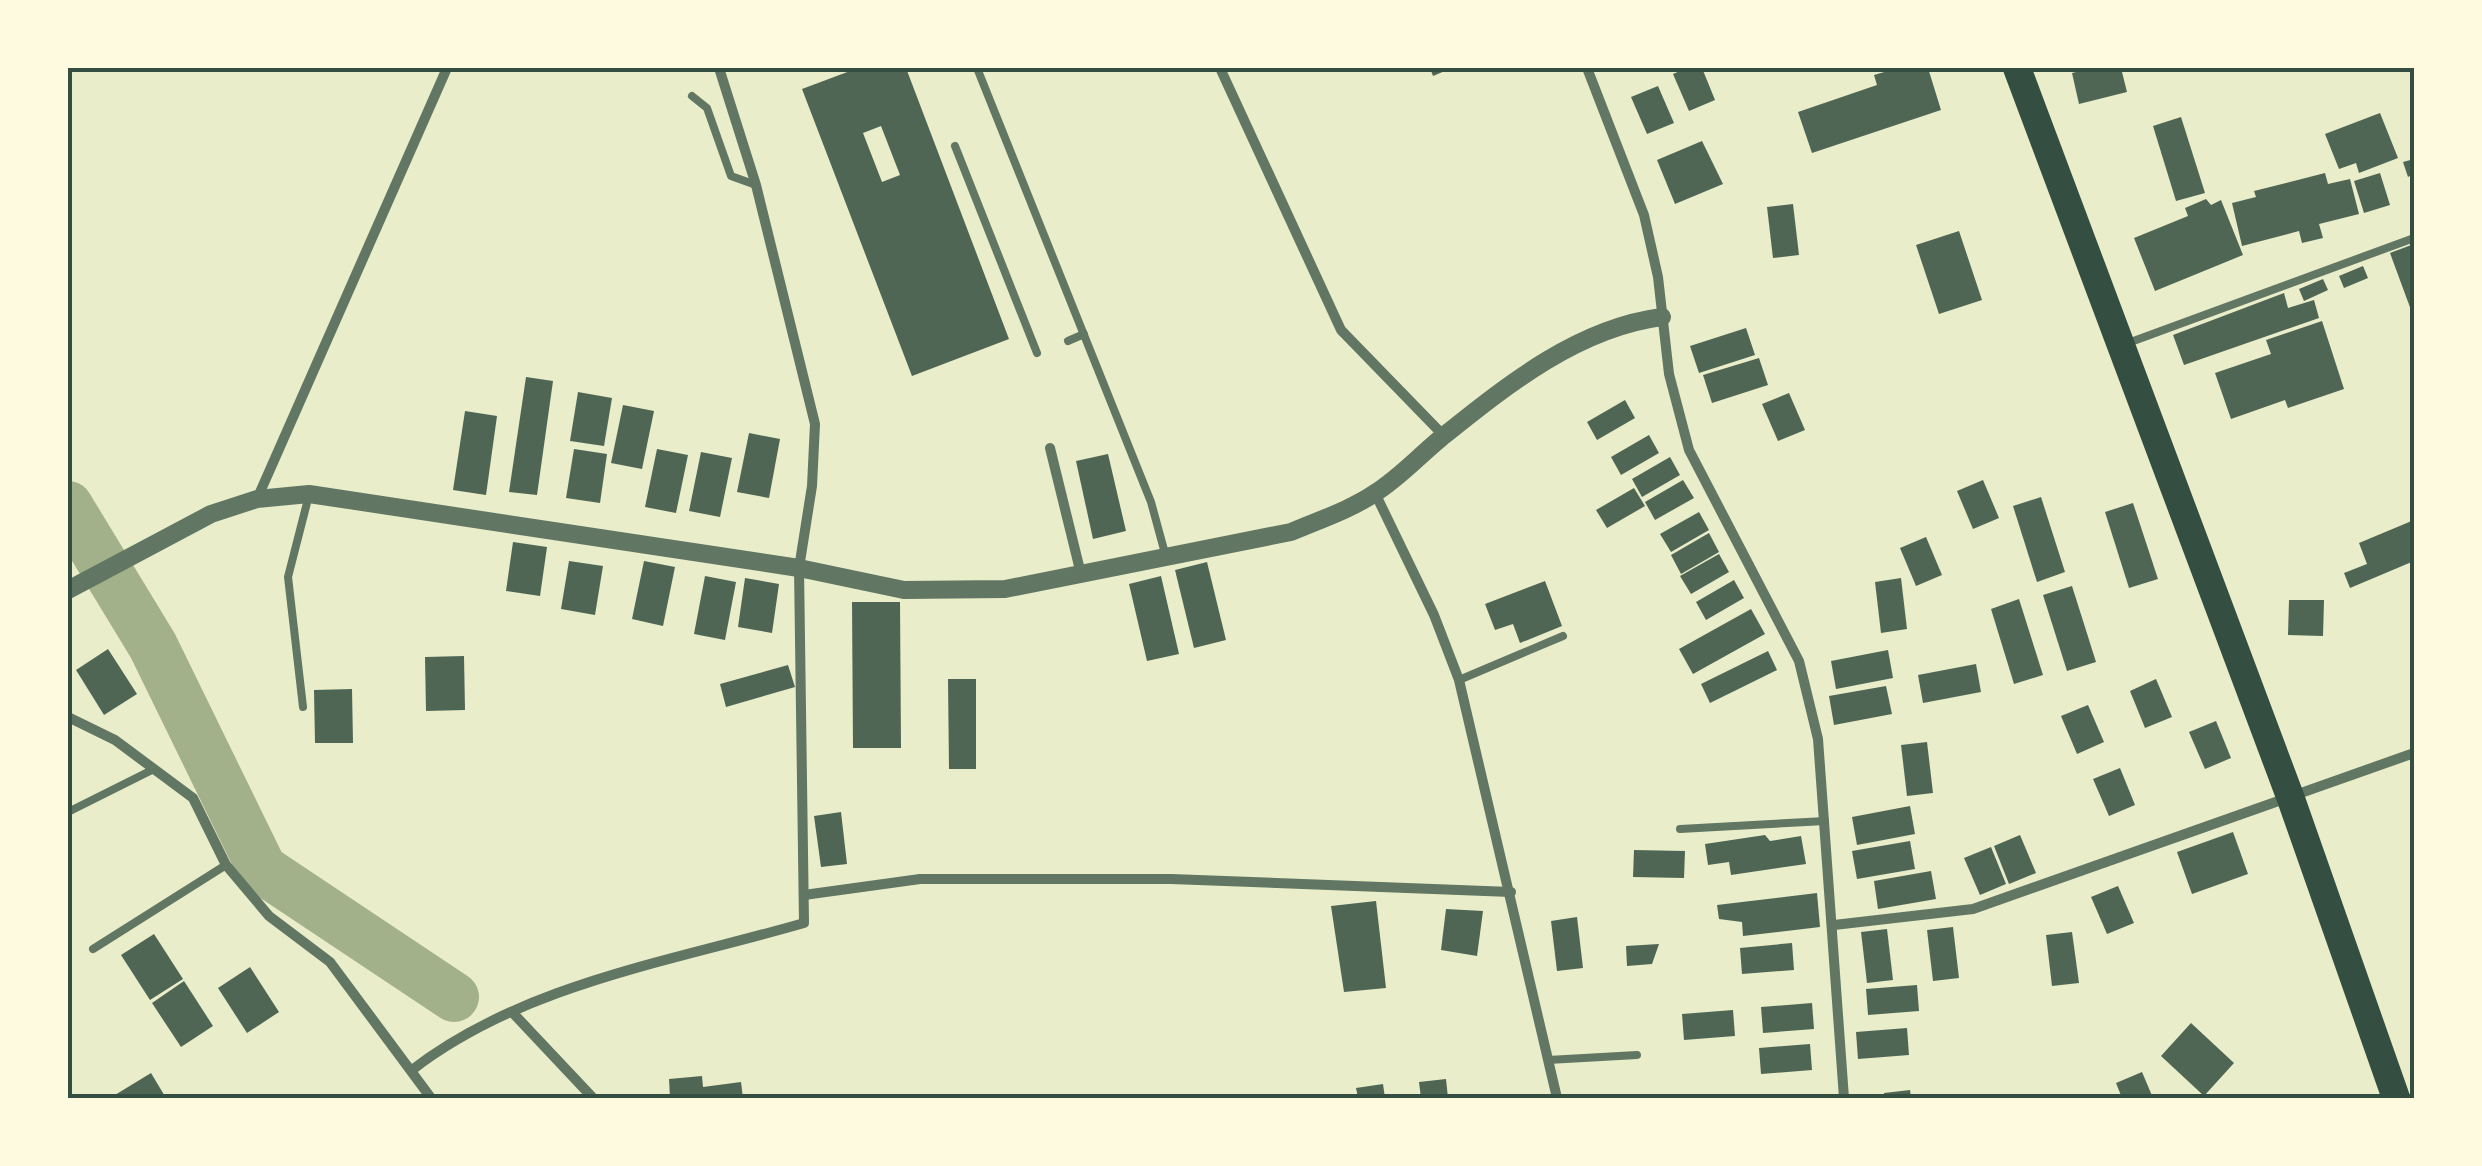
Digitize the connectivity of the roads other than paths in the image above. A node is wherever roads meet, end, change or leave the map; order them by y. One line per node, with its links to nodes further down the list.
1 (448, 68): 20 (street)
2 (719, 68): 9 (street)
3 (977, 68): 12 (lane)
4 (1220, 68): 16 (street)
5 (1587, 68): 11 (street)
6 (2017, 68): 14 (highway)
7 (692, 96): 9 (lane)
8 (955, 146): 15 (lane)
9 (756, 185): 22 (street)
10 (2414, 238): 14 (lane)
11 (1662, 317): 16 (street); 33 (street)
12 (1084, 334): 13 (lane); 21 (lane)
13 (1068, 341)
14 (2121, 346): 31 (highway)
15 (1037, 354)
16 (1444, 436): 18 (street)
17 (1050, 448): 23 (street)
18 (1376, 493): 21 (street); 26 (street)
19 (309, 494): 20 (street); 22 (street); 27 (lane)
20 (257, 498): 24 (street)
21 (1166, 556): 23 (street)
22 (799, 568): 23 (street); 37 (street)
23 (1081, 574)
24 (68, 587)
25 (1563, 636): 26 (lane)
26 (1460, 680): 36 (street)
27 (303, 706)
28 (68, 716): 30 (street)
29 (2414, 754): 31 (street)
30 (154, 769): 32 (lane); 35 (street)
31 (2291, 799): 38 (street); 48 (highway)
32 (68, 812)
33 (1825, 821): 34 (lane); 38 (street)
34 (1680, 829)
35 (226, 865): 39 (lane); 43 (street)
36 (1510, 892): 37 (street); 42 (street)
37 (804, 895): 40 (street)
38 (1834, 925): 47 (street)
39 (93, 950)
40 (512, 1012): 43 (street); 45 (street)
41 (1636, 1054): 42 (lane)
42 (1548, 1060): 46 (street)
43 (412, 1070): 44 (street)
44 (431, 1098)
45 (593, 1098)
46 (1557, 1098)
47 (1844, 1098)
48 (2396, 1098)

